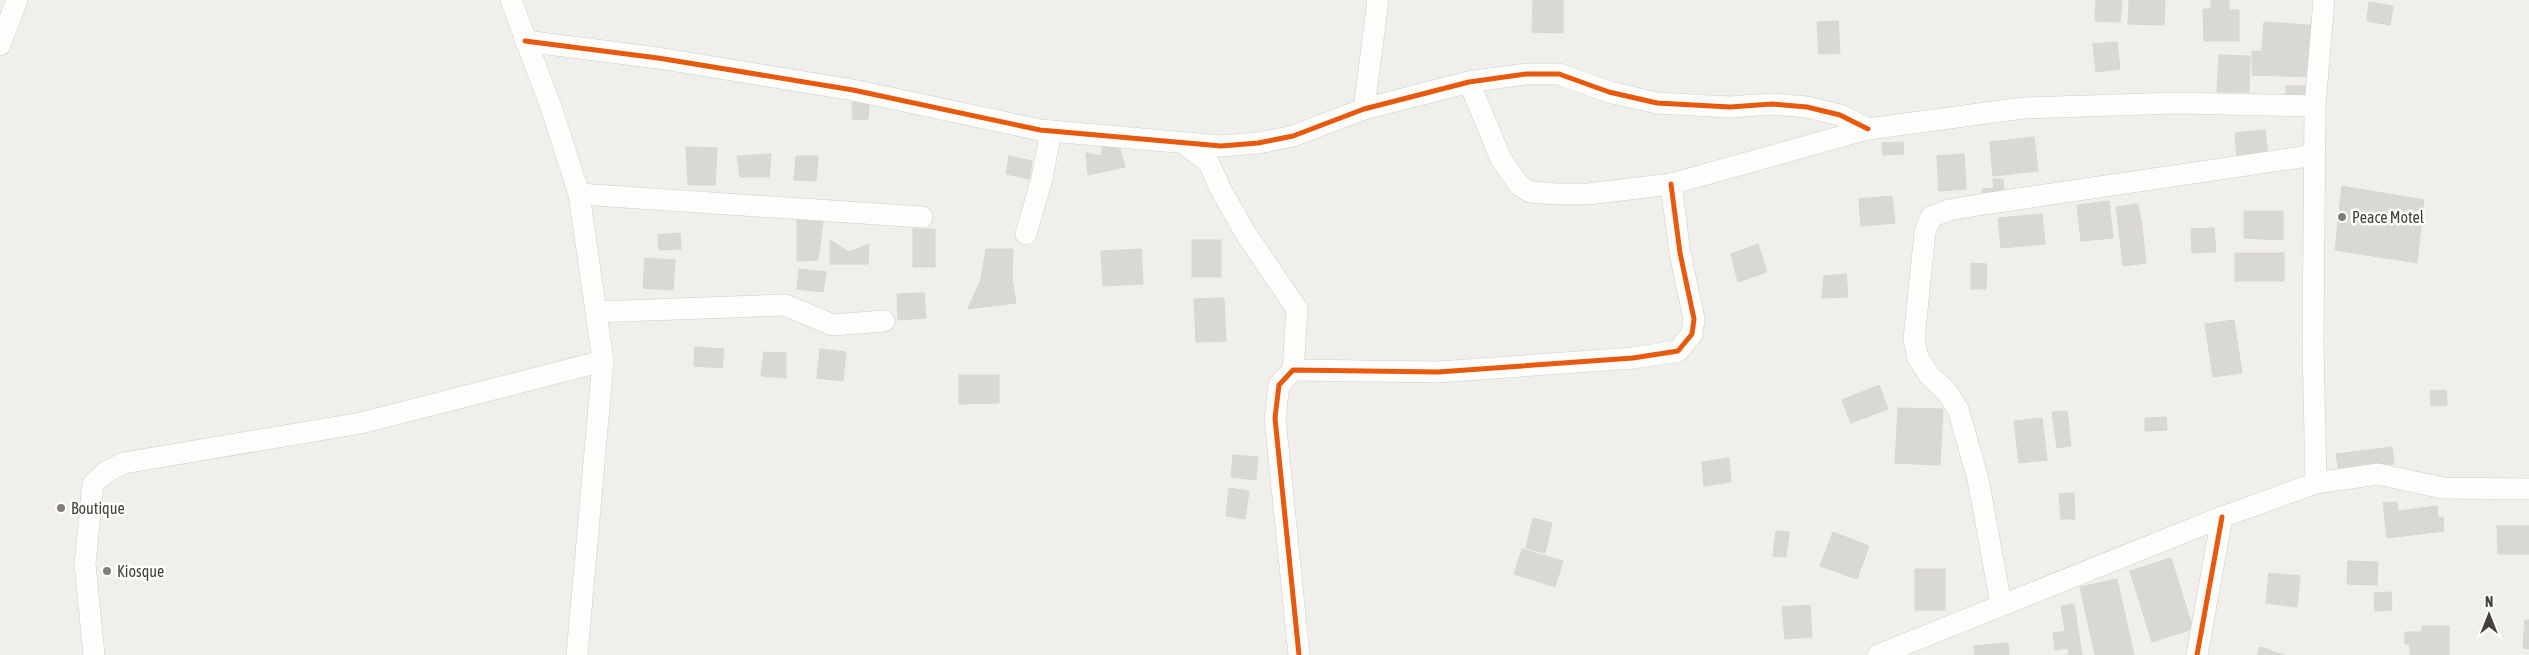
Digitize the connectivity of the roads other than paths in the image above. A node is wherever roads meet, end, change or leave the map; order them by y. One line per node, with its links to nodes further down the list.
1 (17, 0): 6 (street)
2 (511, 0): 5 (street)
3 (1378, 0): 9 (street)
4 (2324, 0): 8 (street)
5 (525, 41): 11 (street); 15 (street)
6 (0, 45)
7 (1469, 82): 9 (street); 10 (street); 14 (street)
8 (2315, 106): 10 (street); 13 (street)
9 (1364, 109): 12 (street)
10 (1868, 129): 14 (street)
11 (1051, 131): 12 (street); 17 (street)
12 (1184, 144): 21 (street)
13 (2315, 155): 22 (street); 25 (street)
14 (1671, 184): 21 (street)
15 (579, 194): 16 (street); 18 (street)
16 (922, 217)
17 (1026, 234)
18 (596, 312): 19 (street); 20 (street)
19 (884, 321)
20 (603, 361): 27 (street); 28 (street)
21 (1293, 370): 29 (street)
22 (2316, 483): 23 (street); 24 (street)
23 (2529, 489)
24 (2222, 517): 25 (street); 31 (street)
25 (2001, 604): 26 (street)
26 (1914, 648): 30 (street)
27 (94, 655)
28 (577, 655)
29 (1300, 655)
30 (1878, 655)
31 (2197, 655)

